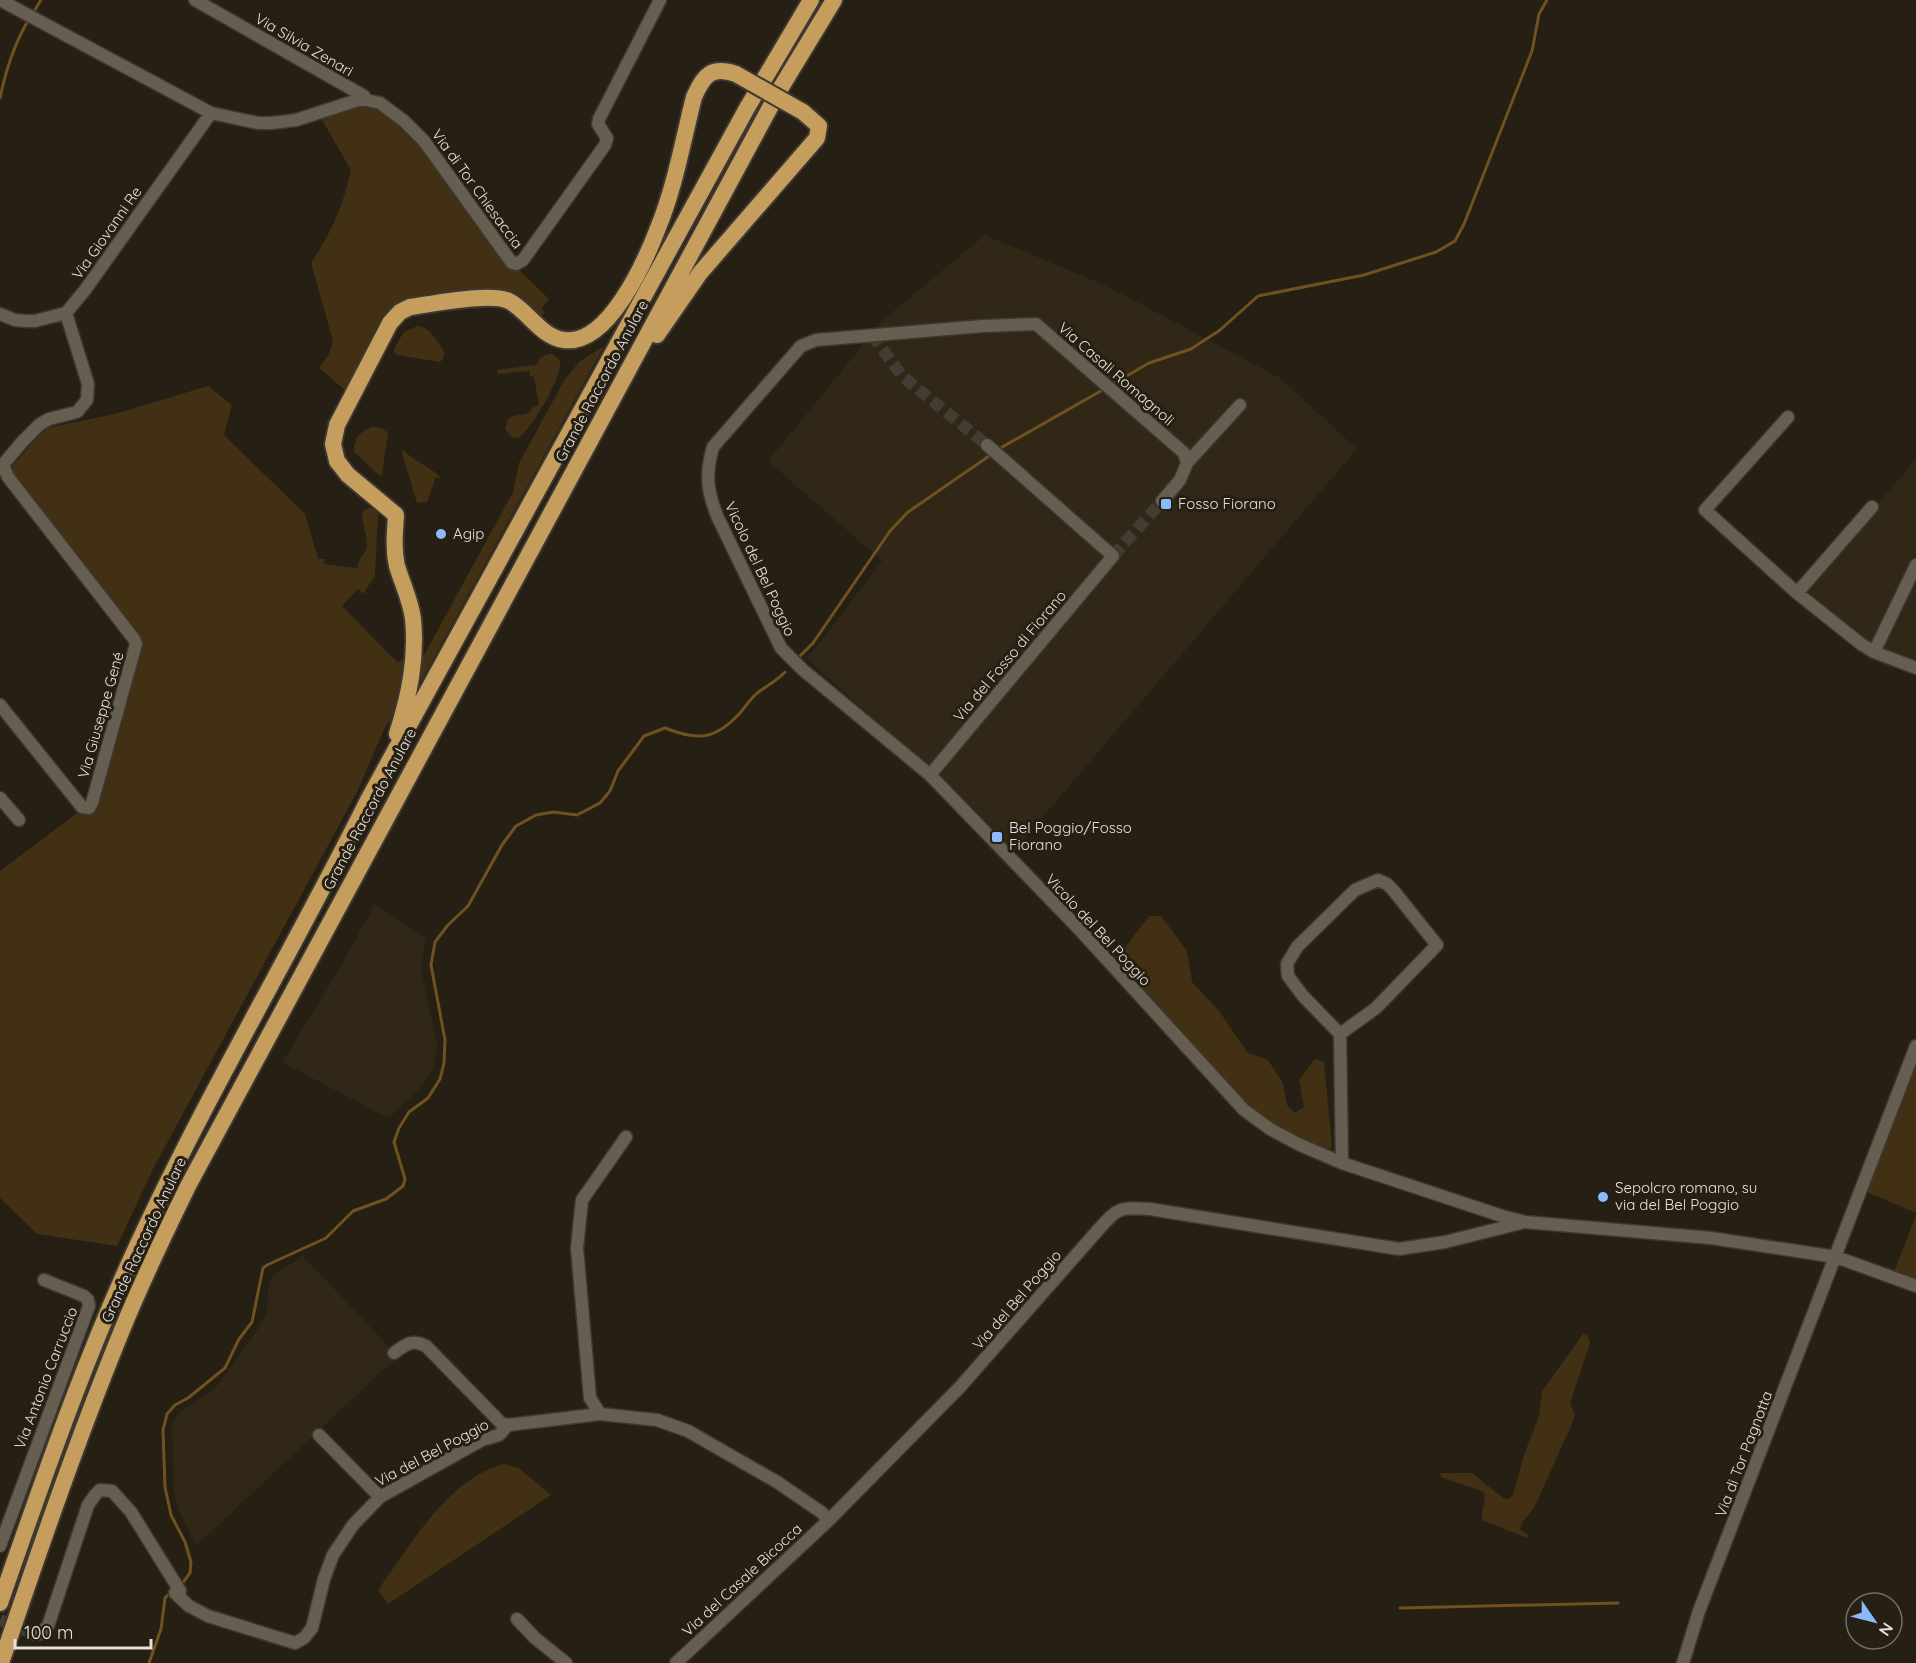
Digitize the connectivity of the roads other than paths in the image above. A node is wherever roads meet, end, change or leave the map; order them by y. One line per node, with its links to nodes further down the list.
1 (0, 0): 7 (street)
2 (195, 0): 6 (street, Via Silvia Zenari)
3 (660, 0): 6 (street, Via di Tor Chiesaccia)
4 (811, 0): 26 (highway, Grande Raccordo Anulare)
5 (834, 0): 12 (highway, Grande Raccordo Anulare)
6 (365, 99): 7 (street)
7 (211, 113): 8 (street, Via Giovanni Re)
8 (66, 313): 9 (street); 16 (street, Via Giuseppe Gené)
9 (0, 314)
10 (872, 335): 15 (street, Via Casali Romagnoli); 24 (street, Vicolo del Bel Poggio)
11 (1240, 405): 15 (street)
12 (608, 408): 26 (highway, bridge); 46 (highway, Grande Raccordo Anulare)
13 (1788, 417): 20 (street)
14 (987, 445): 24 (street, Via del Fosso di Fiorano)
15 (1187, 463): 17 (street)
16 (1, 467): 23 (street, Via Giuseppe Gené)
17 (1162, 501)
18 (1872, 507): 20 (street)
19 (1916, 565): 21 (street)
20 (1797, 593): 21 (street)
21 (1874, 652): 22 (street)
22 (1916, 668)
23 (0, 705)
24 (930, 775): 31 (street, Vicolo del Bel Poggio)
25 (0, 798): 27 (street)
26 (368, 800): 43 (highway, Grande Raccordo Anulare)
27 (19, 820)
28 (1340, 1034): 28 (street); 31 (street)
29 (1916, 1046): 33 (street, Via di Tor Pagnotta)
30 (626, 1137): 37 (street)
31 (1342, 1163): 32 (street, Vicolo del Bel Poggio)
32 (1525, 1222): 33 (street, Vicolo del Bel Poggio); 41 (street, Via del Bel Poggio)
33 (1836, 1257): 35 (street); 49 (street, Via di Tor Pagnotta)
34 (44, 1280): 42 (street, Via Antonio Carruccio)
35 (1916, 1286)
36 (394, 1353): 38 (street)
37 (600, 1414): 38 (street, Via del Bel Poggio); 41 (street, Via del Bel Poggio)
38 (508, 1425): 40 (street, Via del Bel Poggio)
39 (319, 1435): 40 (street)
40 (380, 1497): 45 (street, Via del Bel Poggio)
41 (829, 1520): 48 (street, Via del Casale Bicocca)
42 (0, 1546)
43 (0, 1603)
44 (518, 1619): 47 (street)
45 (32, 1633)
46 (1, 1663)
47 (566, 1663)
48 (675, 1663)
49 (1683, 1663)

